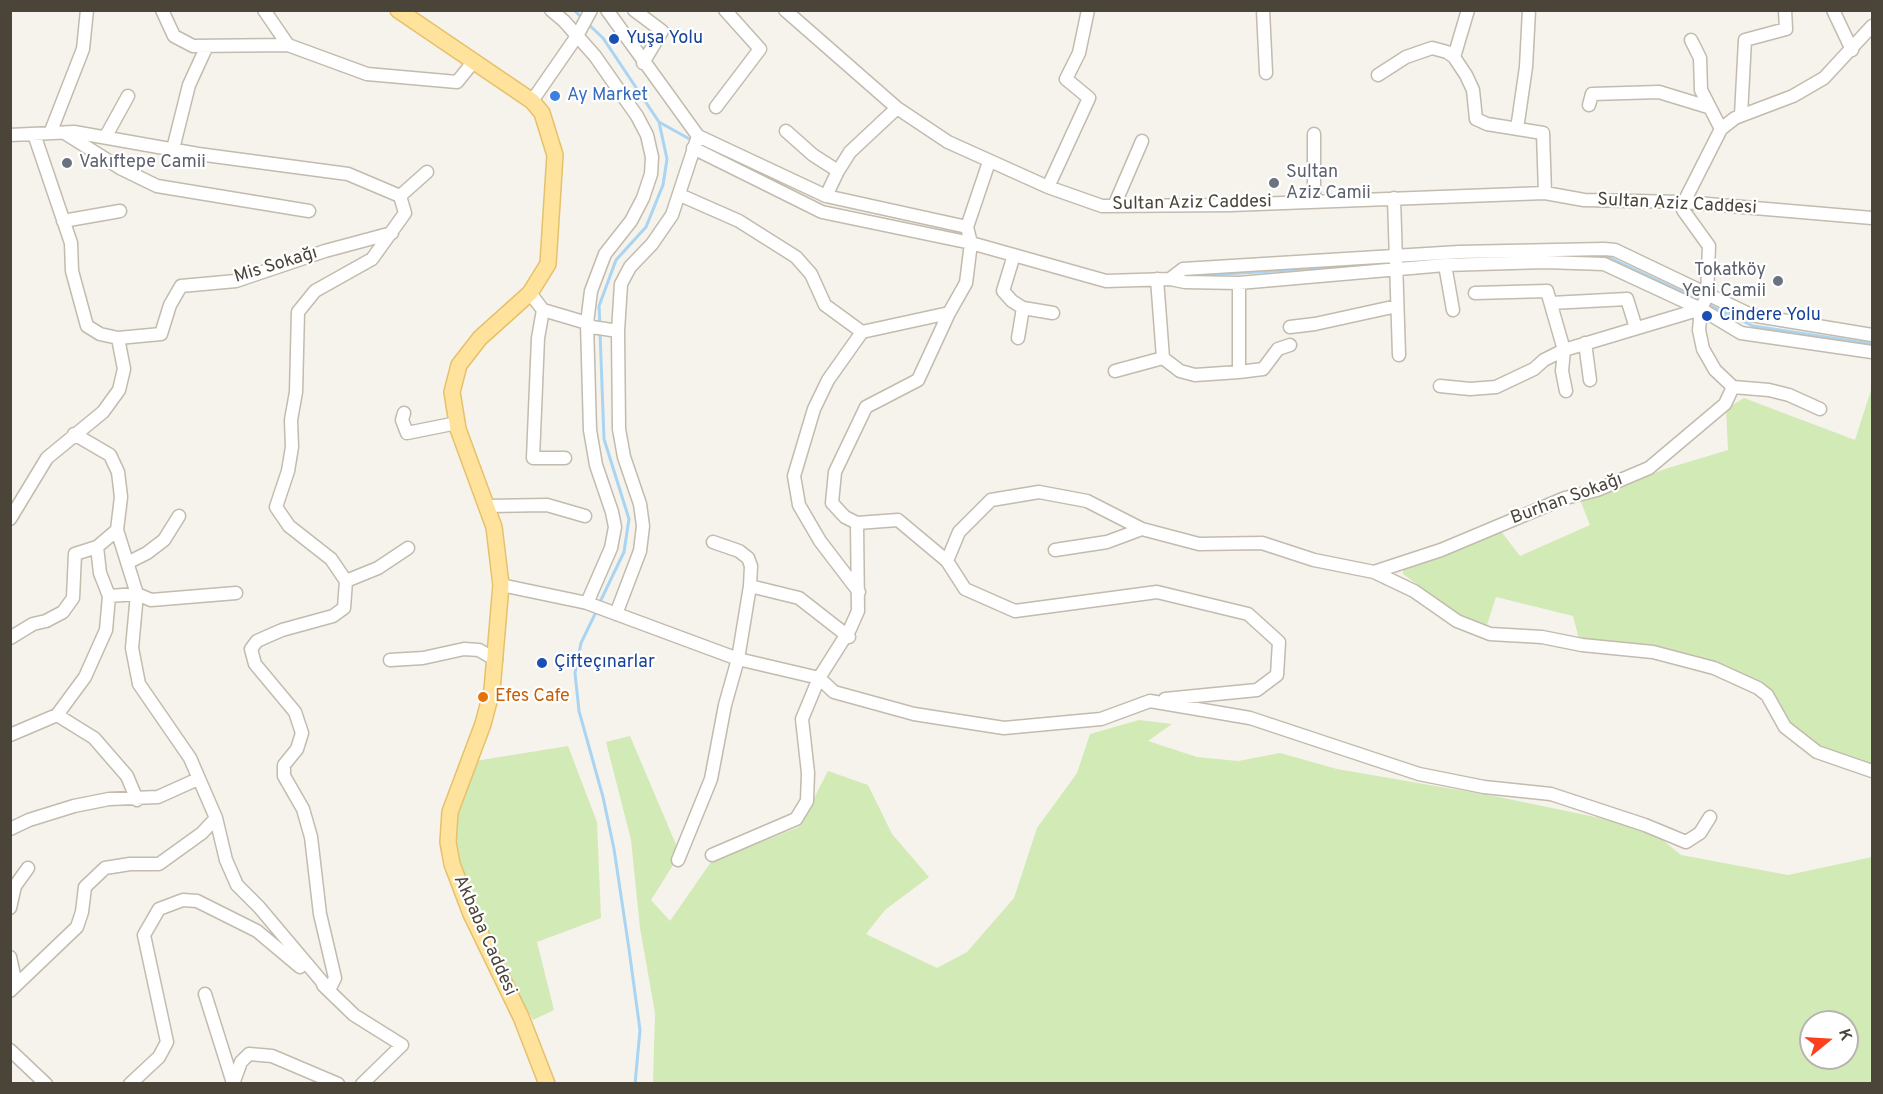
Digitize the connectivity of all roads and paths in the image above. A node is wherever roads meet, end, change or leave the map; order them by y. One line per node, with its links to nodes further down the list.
1 (162, 10): 21 (street)
2 (264, 10): 20 (street)
3 (398, 10): 24 (main road, Akbaba Caddesi)
4 (551, 10): 18 (street)
5 (591, 10): 18 (street)
6 (607, 10): 25 (street)
7 (634, 10): 25 (street)
8 (724, 10): 32 (street)
9 (785, 10): 33 (street, Sultan Aziz Caddesi)
10 (1088, 10): 49 (street)
11 (1263, 10): 26 (street)
12 (1468, 10): 23 (street)
13 (1529, 10): 35 (street)
14 (1785, 10): 34 (street)
15 (1833, 10): 22 (street)
16 (82, 13): 37 (street)
17 (1872, 26): 22 (street)
18 (579, 33): 29 (street); 83 (street)
19 (1691, 40): 31 (street)
20 (288, 45): 21 (street); 24 (street)
21 (206, 48): 45 (street)
22 (1852, 50): 34 (street)
23 (1454, 57): 27 (street); 35 (street)
24 (474, 61): 29 (main road, Akbaba Caddesi)
25 (643, 63): 44 (street)
26 (1266, 73)
27 (1378, 75)
28 (128, 96): 42 (street)
29 (532, 101): 72 (main road, Akbaba Caddesi)
30 (1589, 105): 31 (street)
31 (1708, 106): 36 (street)
32 (716, 107)
33 (897, 108): 46 (street, Sultan Aziz Caddesi); 47 (street)
34 (1741, 115): 36 (street)
35 (1517, 129): 50 (street)
36 (1720, 129): 56 (street)
37 (57, 131): 39 (street); 42 (street); 59 (street)
38 (786, 131): 47 (street)
39 (34, 134): 41 (street); 61 (street)
40 (1314, 134): 55 (street)
41 (10, 135)
42 (106, 136): 45 (street)
43 (1142, 141): 57 (street)
44 (696, 142): 51 (street); 53 (street); 64 (street)
45 (173, 149): 52 (street)
46 (989, 162): 49 (street, Sultan Aziz Caddesi); 62 (street)
47 (838, 171): 53 (street)
48 (427, 172): 52 (street)
49 (1048, 187): 57 (street, Sultan Aziz Caddesi)
50 (1545, 194): 54 (street, Sultan Aziz Caddesi); 56 (street, Sultan Aziz Caddesi)
51 (680, 195): 86 (street); 87 (street)
52 (400, 196): 63 (street)
53 (826, 196): 62 (street)
54 (1394, 198): 55 (street, Sultan Aziz Caddesi); 66 (street)
55 (1314, 201): 57 (street, Sultan Aziz Caddesi)
56 (1684, 202): 60 (street, Sultan Aziz Caddesi); 74 (street)
57 (1114, 207)
58 (120, 211): 61 (street)
59 (309, 211)
60 (1872, 218)
61 (63, 221): 89 (street)
62 (967, 227): 64 (street)
63 (392, 233): 89 (street, Mis Sokağı); 122 (street)
64 (971, 243): 65 (street); 81 (street)
65 (1014, 255): 69 (street); 77 (street)
66 (1394, 256): 68 (street); 70 (street); 74 (street)
67 (1445, 266): 68 (street); 78 (street); 80 (street)
68 (1396, 270): 71 (street); 76 (street)
69 (1156, 279): 70 (street); 96 (street)
70 (1170, 279): 71 (street)
71 (1239, 283): 98 (street)
72 (530, 292): 79 (street); 105 (main road, Akbaba Caddesi)
73 (1474, 293): 75 (street)
74 (1707, 296): 78 (street); 88 (street)
75 (1551, 303): 85 (street); 93 (street)
76 (1397, 306): 84 (street); 95 (street)
77 (1023, 308): 82 (street); 90 (street)
78 (1701, 309): 85 (street); 94 (street); 101 (street)
79 (543, 310): 83 (street); 107 (street)
80 (1453, 310)
81 (949, 313): 87 (street); 112 (street)
82 (1053, 313)
83 (590, 325): 86 (street); 129 (street)
84 (1290, 327)
85 (1636, 327): 91 (street)
86 (615, 331): 130 (street)
87 (862, 332): 125 (street)
88 (1872, 336)
89 (118, 338): 106 (street)
90 (1018, 338)
91 (1585, 344): 93 (street); 99 (street)
92 (1290, 345): 98 (street)
93 (1564, 350): 100 (street); 102 (street)
94 (1872, 352)
95 (1399, 355)
96 (1163, 358): 97 (street); 98 (street)
97 (1115, 371)
98 (1239, 372)
99 (1590, 380)
100 (1440, 386)
101 (1732, 387): 103 (street); 121 (street, Burhan Sokağı)
102 (1566, 391)
103 (1820, 409)
104 (404, 413): 105 (street)
105 (457, 423): 108 (main road, Akbaba Caddesi)
106 (74, 434): 111 (street); 113 (street)
107 (566, 458)
108 (488, 506): 110 (street); 123 (main road, Akbaba Caddesi)
109 (179, 516): 120 (street)
110 (585, 516)
111 (10, 519)
112 (857, 523): 119 (street); 125 (street)
113 (117, 530): 116 (street); 120 (street)
114 (1142, 530): 118 (street); 119 (street); 121 (street)
115 (713, 542): 124 (street)
116 (97, 547): 128 (street); 132 (street)
117 (408, 548): 122 (street)
118 (1055, 550)
119 (947, 561): 137 (street)
120 (129, 562): 127 (street)
121 (1374, 572): 140 (street)
122 (346, 581): 153 (street)
123 (501, 585): 129 (street); 135 (main road, Akbaba Caddesi)
124 (750, 586): 131 (street); 133 (street)
125 (859, 592): 131 (street)
126 (236, 593): 127 (street)
127 (137, 594): 128 (street); 141 (street)
128 (109, 596): 138 (street)
129 (590, 604): 130 (street)
130 (615, 614): 133 (street)
131 (848, 636): 136 (street)
132 (10, 638)
133 (738, 659): 136 (street); 147 (street)
134 (390, 660): 135 (street)
135 (496, 660): 161 (main road, Akbaba Caddesi)
136 (819, 678): 137 (street); 146 (street)
137 (1150, 700): 143 (street)
138 (57, 715): 139 (street); 142 (street)
139 (10, 735)
140 (1872, 771)
141 (198, 779): 142 (street); 144 (street)
142 (137, 800): 145 (street)
143 (1710, 817)
144 (216, 818): 152 (street); 153 (street)
145 (10, 829)
146 (712, 855)
147 (678, 860)
148 (28, 868): 149 (street)
149 (13, 883): 150 (street)
150 (10, 908)
151 (10, 957): 152 (street)
152 (13, 988)
153 (328, 990): 157 (street); 160 (street)
154 (205, 994): 158 (street)
155 (10, 1050): 156 (street)
156 (46, 1083)
157 (130, 1083)
158 (233, 1083): 159 (street)
159 (338, 1083)
160 (362, 1083)
161 (547, 1083)

